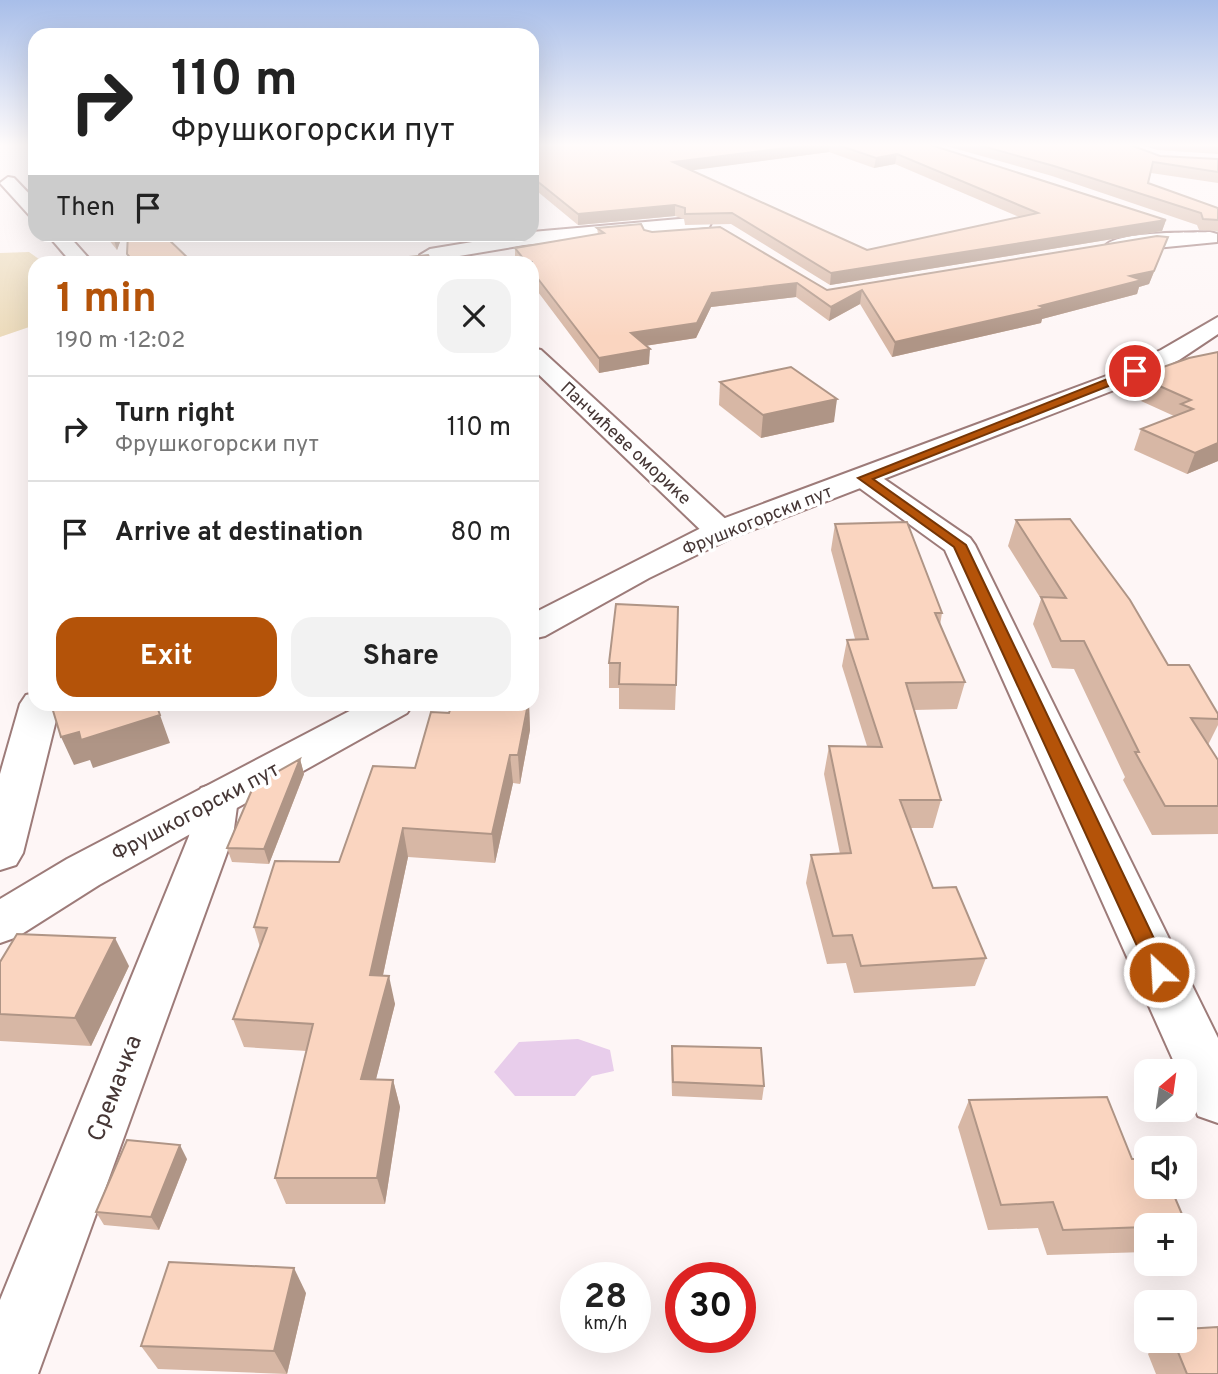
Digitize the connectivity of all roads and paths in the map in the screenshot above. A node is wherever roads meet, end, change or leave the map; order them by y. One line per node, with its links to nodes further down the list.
1 (702, 223): 5 (street)
2 (1164, 223): 6 (street)
3 (724, 232): 4 (street)
4 (651, 236)
5 (539, 238)
6 (1214, 239): 9 (street)
7 (63, 242): 10 (street)
8 (511, 242): 11 (street)
9 (1099, 249)
10 (76, 256)
11 (451, 256)
12 (1218, 324): 14 (street, Фрушкогорски пут)
13 (539, 362): 15 (street, Панчићеве оморике)
14 (864, 478): 15 (street, Фрушкогорски пут); 22 (street)
15 (720, 531): 16 (street, Фрушкогорски пут)
16 (539, 624)
17 (38, 711): 20 (street)
18 (380, 711): 19 (street, Фрушкогорски пут)
19 (216, 799): 21 (street, Фрушкогорски пут); 23 (street, Сремачка)
20 (0, 853)
21 (0, 923)
22 (1218, 1097)
23 (4, 1374)

